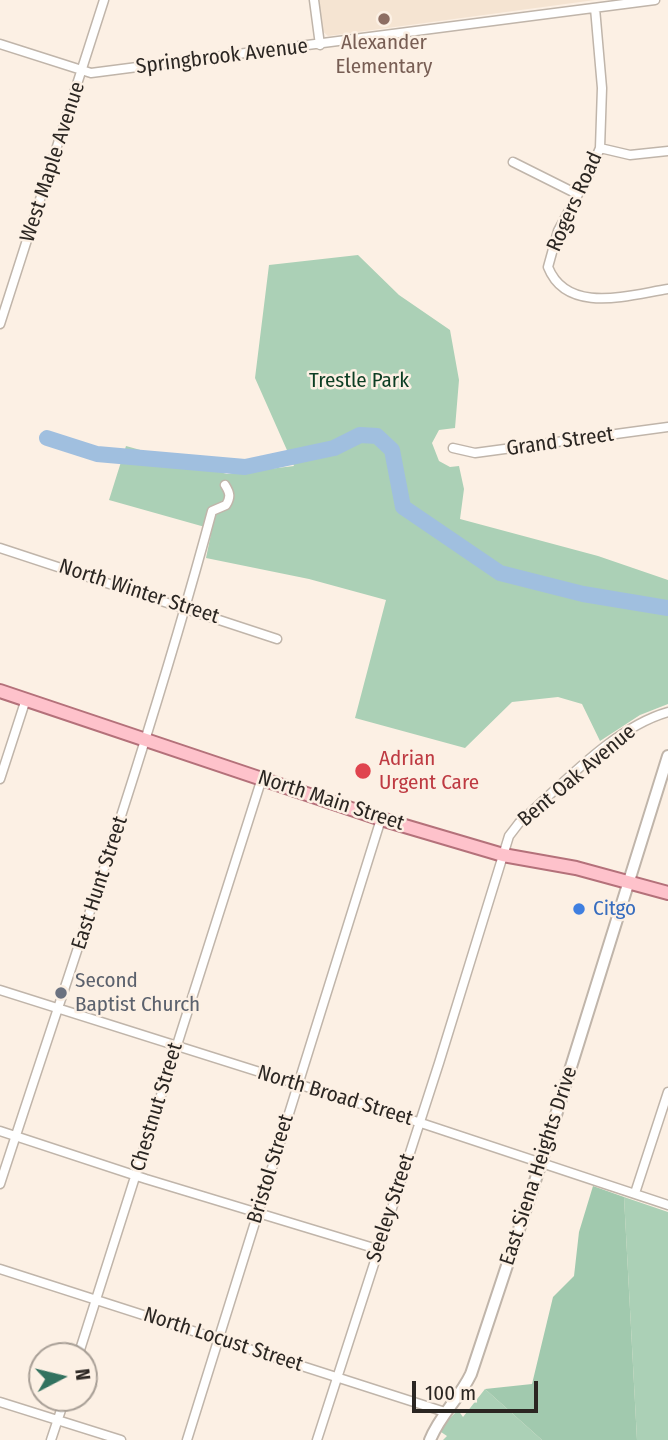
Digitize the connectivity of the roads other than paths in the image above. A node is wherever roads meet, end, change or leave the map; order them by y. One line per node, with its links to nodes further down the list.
1 (104, 0): 7 (street, West Maple Avenue)
2 (314, 0): 6 (street)
3 (654, 0): 4 (street, Springbrook Avenue)
4 (595, 8): 6 (street, Springbrook Avenue); 8 (street, Rogers Road)
5 (0, 44): 7 (street, Springbrook Avenue)
6 (320, 45): 7 (street, Springbrook Avenue)
7 (82, 70): 13 (street, West Maple Avenue)
8 (600, 148): 9 (street); 11 (street, Rogers Road)
9 (668, 151)
10 (513, 162): 11 (street)
11 (577, 194): 12 (street, Rogers Road)
12 (668, 289)
13 (0, 324)
14 (668, 427): 15 (street, Grand Street)
15 (453, 448)
16 (225, 485): 18 (street, East Hunt Street)
17 (0, 548): 18 (street, North Winter Street)
18 (186, 608): 19 (street, North Winter Street); 23 (street, East Hunt Street)
19 (277, 639)
20 (0, 691): 21 (main road, North Main Street)
21 (26, 699): 23 (main road, North Main Street); 26 (street)
22 (668, 712): 28 (street, Bent Oak Avenue)
23 (146, 740): 25 (main road, North Main Street); 32 (street, East Hunt Street)
24 (668, 756): 29 (street, East Siena Heights Drive)
25 (262, 778): 27 (main road, North Main Street); 33 (street, Chestnut Street)
26 (0, 779)
27 (381, 819): 28 (main road, North Main Street); 34 (street, Bristol Street)
28 (503, 855): 29 (main road, North Main Street); 36 (street, Seeley Street)
29 (629, 882): 30 (main road, North Main Street); 39 (street, East Siena Heights Drive)
30 (668, 893)
31 (0, 990): 32 (street, North Broad Street)
32 (59, 1009): 33 (street, North Broad Street); 38 (street, East Hunt Street)
33 (176, 1047): 34 (street, North Broad Street); 40 (street, Chestnut Street)
34 (297, 1084): 36 (street, North Broad Street); 44 (street, Bristol Street)
35 (668, 1093): 42 (street)
36 (418, 1122): 39 (street, North Broad Street); 45 (street, Seeley Street)
37 (0, 1131): 38 (street)
38 (16, 1136): 40 (street); 41 (street, East Hunt Street)
39 (541, 1163): 42 (street, North Broad Street); 53 (street, East Siena Heights Drive)
40 (136, 1176): 44 (street); 47 (street, Chestnut Street)
41 (0, 1184)
42 (635, 1193): 43 (street, North Broad Street)
43 (668, 1205)
44 (257, 1213): 45 (street); 48 (street, Bristol Street)
45 (377, 1249): 50 (street, Seeley Street)
46 (0, 1269): 47 (street, North Locust Street)
47 (96, 1300): 48 (street, North Locust Street); 49 (street, Chestnut Street)
48 (218, 1339): 50 (street, North Locust Street); 57 (street, Bristol Street)
49 (82, 1342)
50 (337, 1376): 53 (street, North Locust Street); 58 (street, Seeley Street)
51 (0, 1402): 54 (street)
52 (60, 1412): 54 (street)
53 (445, 1412): 59 (street, East Siena Heights Drive)
54 (57, 1420): 55 (street); 56 (street)
55 (51, 1440)
56 (121, 1440)
57 (187, 1440)
58 (317, 1440)
59 (430, 1440)

